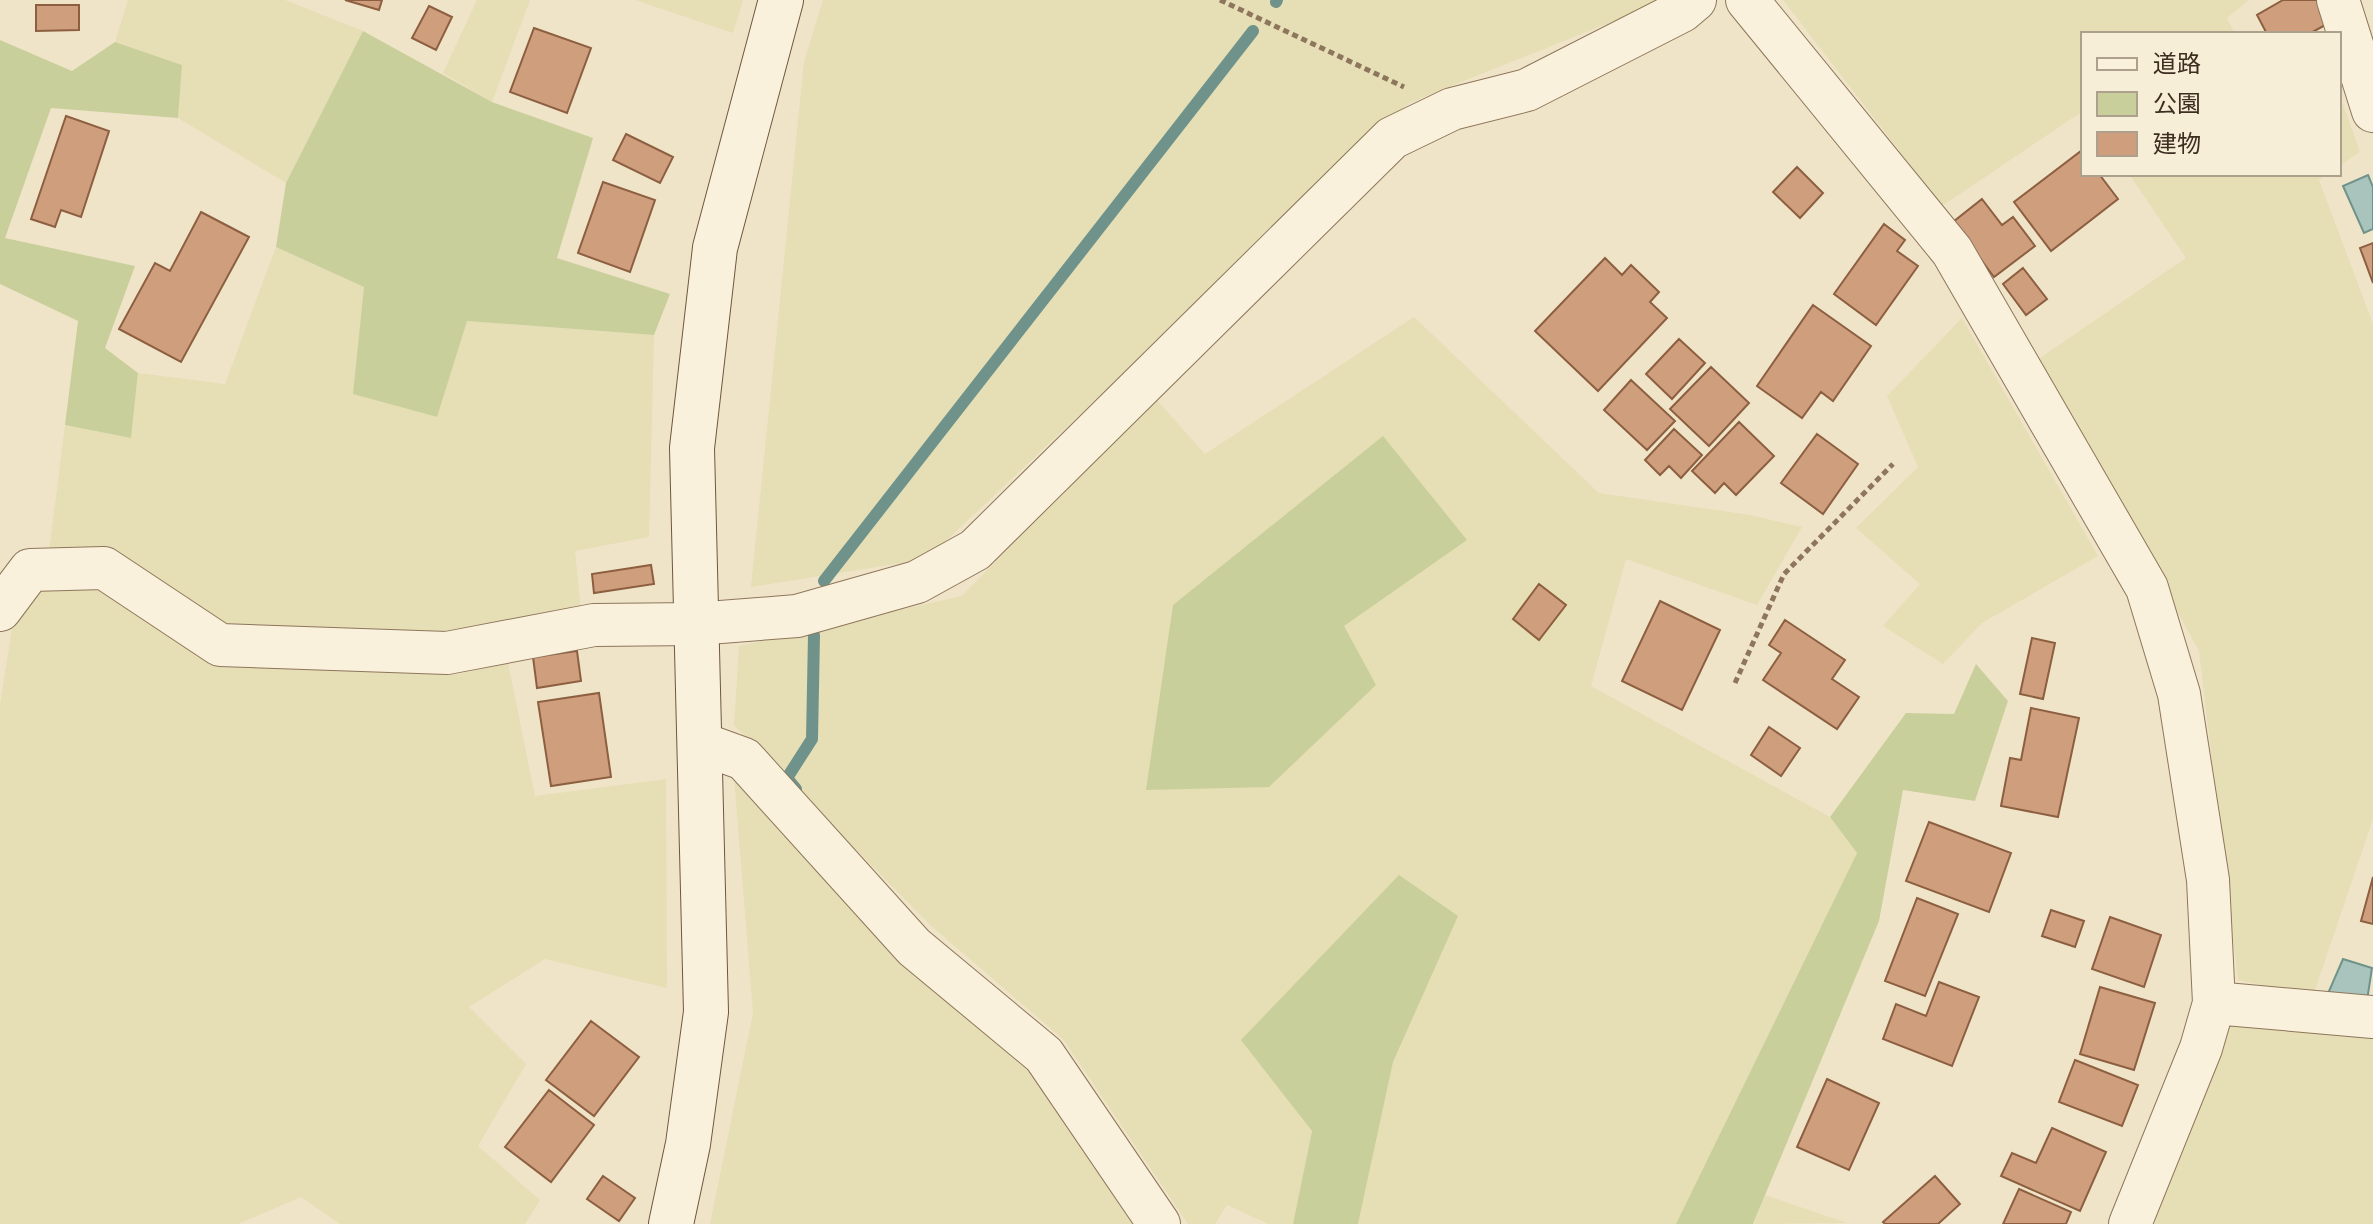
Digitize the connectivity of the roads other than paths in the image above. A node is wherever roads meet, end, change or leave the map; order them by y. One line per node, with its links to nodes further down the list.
1 (781, 0): 7 (street)
2 (1695, 0): 7 (street)
3 (1747, 0): 9 (street)
4 (2338, 0): 5 (street)
5 (2373, 111)
6 (0, 610): 7 (street)
7 (695, 624): 8 (street)
8 (700, 743): 11 (street); 12 (street)
9 (2214, 1003): 10 (street); 13 (street)
10 (2373, 1017)
11 (671, 1224)
12 (1159, 1224)
13 (2130, 1224)

